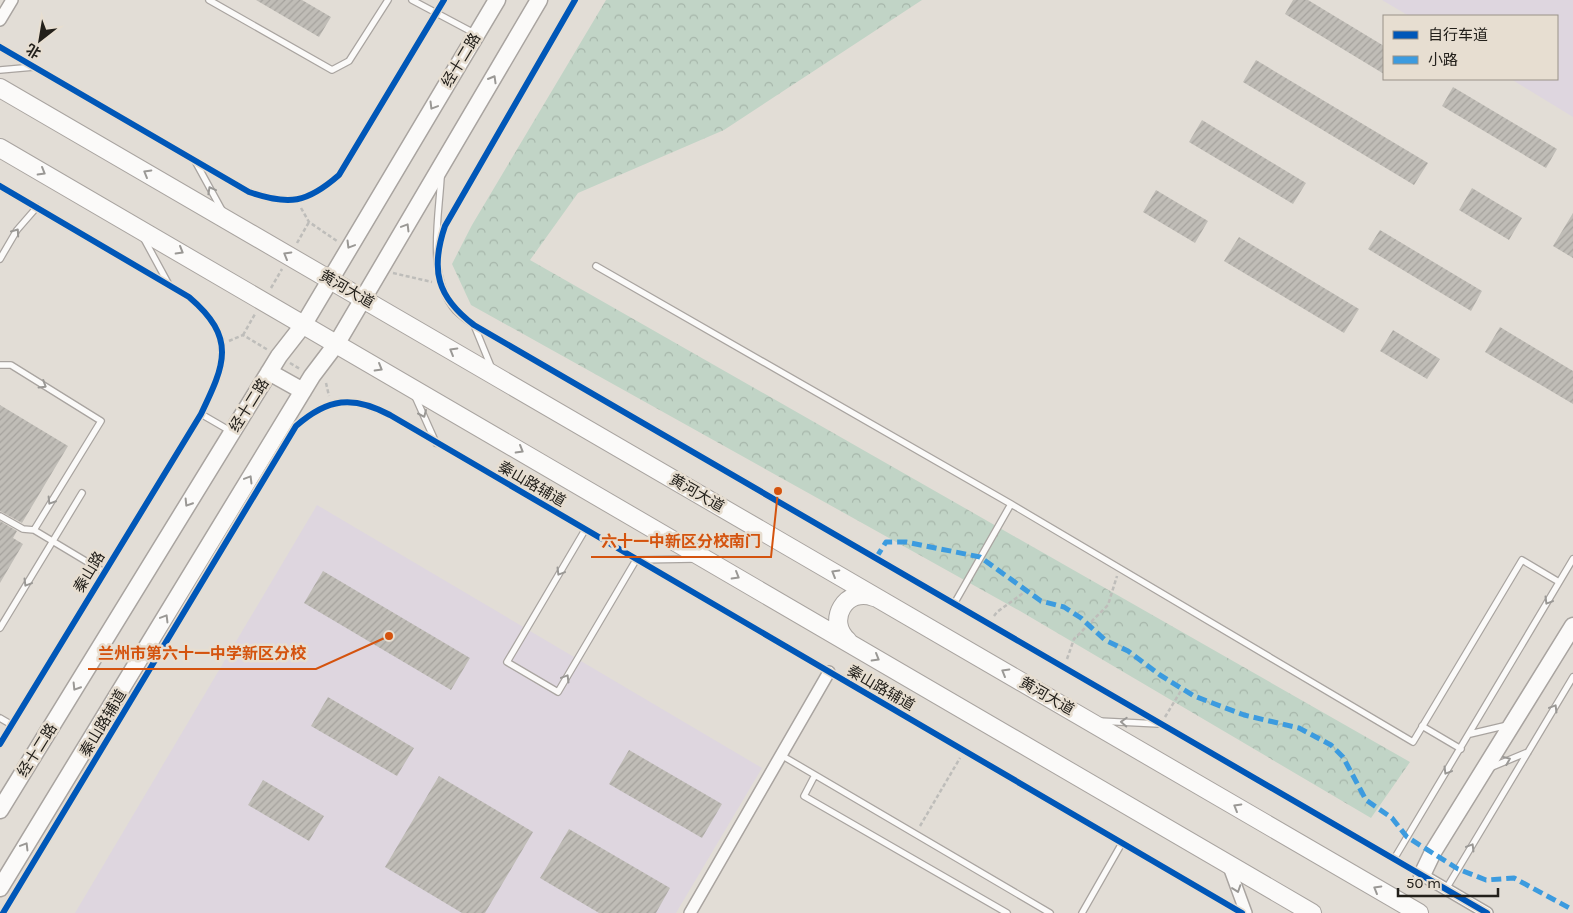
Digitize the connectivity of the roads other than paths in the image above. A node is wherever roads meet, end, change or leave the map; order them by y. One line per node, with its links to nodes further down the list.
1 (12, 0): 10 (street)
2 (209, 0): 3 (lane)
3 (388, 0)
4 (412, 0): 9 (lane)
5 (444, 0): 9 (lane)
6 (497, 0): 11 (street, 经十二路)
7 (539, 0): 18 (street, one-way to 7)
8 (575, 0): 23 (lane)
9 (436, 14): 11 (lane); 17 (lane)
10 (0, 20)
11 (476, 34): 26 (street, 经十二路, one-way to 26)
12 (0, 47): 13 (lane)
13 (34, 67): 14 (lane); 17 (lane)
14 (0, 70)
15 (0, 88): 21 (main road, 黄河大道, one-way to 15)
16 (0, 148): 22 (main road, one-way to 22)
17 (195, 160): 21 (lane, one-way to 17)
18 (442, 166): 23 (lane); 28 (street, one-way to 18)
19 (0, 186): 20 (lane, 秦山路)
20 (37, 208): 24 (lane, one-way to 20); 27 (lane, 秦山路)
21 (228, 220): 26 (main road, 黄河大道, one-way to 21)
22 (138, 227): 27 (lane); 29 (main road, one-way to 29)
23 (438, 248): 30 (lane)
24 (0, 259)
25 (596, 266): 41 (lane)
26 (329, 279): 28 (main road, 黄河大道); 29 (street, 经十二路)
27 (170, 285): 37 (lane, 秦山路)
28 (363, 299): 31 (street); 34 (main road, 黄河大道, one-way to 28)
29 (304, 324): 31 (main road); 33 (street, 经十二路)
30 (474, 325): 34 (lane); 52 (lane)
31 (337, 343): 35 (main road, one-way to 35); 36 (street)
32 (0, 365): 43 (lane, one-way to 43)
33 (269, 372): 36 (street); 38 (street, 经十二路)
34 (495, 376): 51 (main road, 黄河大道, one-way to 34)
35 (410, 386): 39 (lane, one-way to 39); 46 (main road, one-way to 46)
36 (303, 392): 76 (street, one-way to 36)
37 (201, 414): 38 (lane); 49 (lane, 秦山路)
38 (232, 432): 71 (street, 经十二路, one-way to 71)
39 (436, 442): 44 (lane, 秦山路辅道); 78 (lane, 秦山路辅道)
40 (82, 493): 45 (lane)
41 (1011, 504): 52 (lane); 63 (lane)
42 (0, 516): 43 (lane)
43 (34, 530): 45 (lane)
44 (585, 530): 48 (lane, 秦山路辅道); 48 (lane, one-way to 48)
45 (52, 541): 49 (lane); 54 (lane, one-way to 54)
46 (706, 558): 48 (lane); 55 (main road, one-way to 55)
47 (1573, 559): 50 (lane)
48 (636, 560): 56 (lane, 秦山路辅道)
49 (104, 572): 62 (lane, 秦山路)
50 (1559, 582): 63 (lane); 64 (lane, one-way to 64)
51 (877, 598): 55 (main road); 59 (main road, 黄河大道, one-way to 51)
52 (954, 604): 60 (lane)
53 (1573, 626): 61 (street)
54 (0, 628)
55 (850, 642): 74 (main road, one-way to 74)
56 (829, 672): 68 (street); 72 (lane, 秦山路辅道)
57 (1573, 677): 67 (lane, one-way to 57)
58 (0, 718): 62 (lane)
59 (1087, 720): 60 (lane, one-way to 59); 86 (main road, 黄河大道, one-way to 59)
60 (1161, 724): 73 (lane)
61 (1512, 724): 64 (lane); 69 (street)
62 (12, 725): 65 (lane, 秦山路)
63 (1422, 726): 66 (lane)
64 (1470, 734): 66 (lane)
65 (0, 744)
66 (1461, 748): 73 (lane, one-way to 73)
67 (1528, 752): 69 (lane, one-way to 67); 77 (lane, one-way to 67)
68 (781, 755): 70 (lane); 79 (street)
69 (1485, 769): 75 (street)
70 (815, 775): 80 (lane); 81 (lane)
71 (0, 810)
72 (1122, 843): 82 (lane); 83 (lane, 秦山路辅道)
73 (1394, 859): 75 (lane)
74 (1228, 864): 84 (street, one-way to 84); 85 (main road)
75 (1422, 875): 77 (street)
76 (0, 888)
77 (1446, 889): 87 (street)
78 (3, 913)
79 (690, 913)
80 (1007, 913)
81 (1050, 913)
82 (1082, 913)
83 (1242, 913)
84 (1246, 913)
85 (1312, 913)
86 (1419, 913)
87 (1487, 913)

